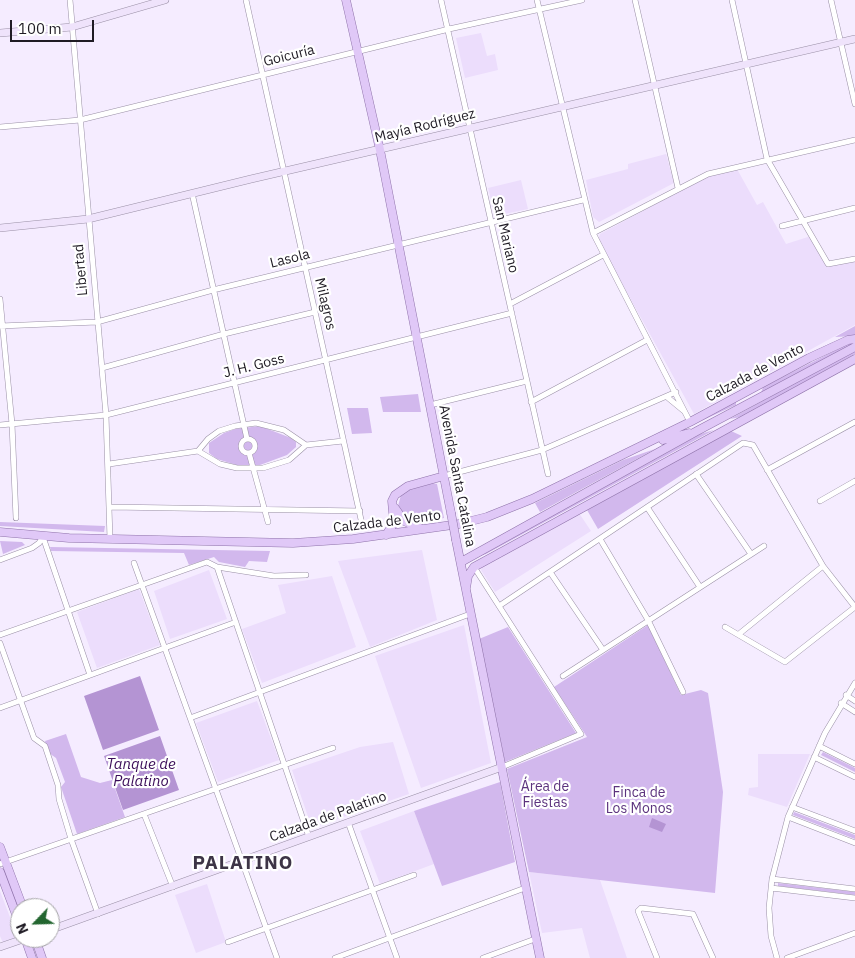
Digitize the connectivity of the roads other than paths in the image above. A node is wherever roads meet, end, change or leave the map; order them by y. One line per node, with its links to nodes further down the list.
1 (70, 0): 12 (street, Libertad)
2 (165, 0): 12 (main road)
3 (246, 0): 19 (street, Milagros)
4 (346, 0): 17 (main road, Avenida Santa Catalina)
5 (442, 0): 13 (street, San Mariano)
6 (537, 0): 11 (street)
7 (582, 0): 11 (street, Goicuría)
8 (635, 0): 20 (street)
9 (732, 0): 18 (street)
10 (831, 0): 16 (street)
11 (539, 9): 13 (street, Goicuría); 22 (street)
12 (72, 27): 14 (main road); 23 (street, Libertad)
13 (449, 28): 17 (street, Goicuría); 25 (street, San Mariano)
14 (0, 33)
15 (855, 39): 16 (main road, Mayía Rodríguez)
16 (841, 42): 18 (main road, Mayía Rodríguez); 21 (street)
17 (358, 51): 19 (street, Goicuría); 27 (main road, Avenida Santa Catalina)
18 (747, 63): 20 (main road, Mayía Rodríguez); 28 (street)
19 (263, 74): 23 (street, Goicuría); 29 (street, Milagros)
20 (654, 85): 22 (main road, Mayía Rodríguez); 30 (street)
21 (855, 104)
22 (562, 106): 25 (main road, Mayía Rodríguez); 32 (street)
23 (80, 120): 24 (street, Goicuría); 34 (street, Libertad)
24 (0, 127)
25 (469, 128): 27 (main road, Mayía Rodríguez); 35 (street, San Mariano)
26 (855, 140): 28 (street)
27 (380, 150): 29 (main road, Mayía Rodríguez); 40 (main road, Avenida Santa Catalina)
28 (767, 159): 30 (street); 36 (street)
29 (284, 171): 31 (main road, Mayía Rodríguez); 43 (street, Milagros)
30 (678, 188): 39 (street)
31 (192, 193): 34 (main road, Mayía Rodríguez); 44 (street)
32 (584, 200): 35 (street, Lasola); 39 (street)
33 (855, 208): 36 (street)
34 (88, 219): 38 (main road, Mayía Rodríguez); 49 (street, Libertad)
35 (490, 222): 40 (street, Lasola); 46 (street, San Mariano)
36 (802, 222): 37 (street); 42 (street)
37 (782, 226)
38 (0, 228)
39 (593, 233): 41 (street)
40 (399, 245): 43 (street, Lasola); 52 (main road, Avenida Santa Catalina)
41 (604, 255): 46 (street); 54 (street)
42 (855, 259)
43 (305, 267): 44 (street, Lasola); 47 (street, Milagros)
44 (213, 290): 49 (street, Lasola); 51 (street)
45 (0, 299): 50 (street)
46 (510, 304): 48 (street, San Mariano)
47 (315, 312): 51 (street); 56 (street, Milagros)
48 (512, 313): 52 (street, J. H. Goss); 59 (street, San Mariano)
49 (97, 322): 50 (street, Lasola); 58 (street, Libertad)
50 (1, 326): 69 (street)
51 (224, 334): 58 (street); 60 (street)
52 (417, 336): 56 (street, J. H. Goss); 64 (main road, Avenida Santa Catalina)
53 (855, 339): 67 (main road, Calzada de Vento)
54 (647, 340): 61 (street); 63 (street)
55 (855, 347): 73 (main road, Calzada de Vento)
56 (326, 359): 60 (street, J. H. Goss); 75 (street, Milagros)
57 (855, 359): 72 (main road)
58 (102, 368): 66 (street, Libertad)
59 (526, 381): 63 (street, San Mariano); 64 (street)
60 (234, 383): 66 (street, J. H. Goss); 71 (street)
61 (676, 392): 62 (street); 65 (street)
62 (667, 397): 65 (street); 77 (street)
63 (531, 402): 77 (street, San Mariano)
64 (430, 405): 86 (main road, Avenida Santa Catalina)
65 (686, 412): 67 (street)
66 (106, 416): 69 (street, J. H. Goss); 81 (street, Libertad)
67 (690, 422): 80 (main road, Calzada de Vento)
68 (855, 422): 83 (street)
69 (12, 424): 70 (street, J. H. Goss); 94 (street)
70 (0, 425)
71 (243, 425): 74 (street); 76 (street); 78 (street)
72 (735, 425): 73 (main road); 110 (main road)
73 (697, 431): 80 (main road); 106 (main road, Calzada de Vento)
74 (247, 439): 79 (street); 79 (street)
75 (343, 441): 76 (street); 93 (street, Milagros)
76 (306, 445): 82 (street)
77 (542, 450): 84 (street, San Mariano); 86 (street)
78 (198, 451): 81 (street); 82 (street)
79 (249, 452): 82 (street)
80 (624, 454): 97 (main road, Calzada de Vento)
81 (109, 464): 90 (street, Libertad)
82 (253, 468): 92 (street)
83 (767, 470): 85 (street); 108 (street)
84 (548, 474)
85 (696, 474): 91 (street); 104 (street)
86 (444, 476): 88 (main road); 106 (main road, Avenida Santa Catalina, bridge)
87 (855, 481): 89 (street)
88 (401, 490): 97 (main road); 99 (main road)
89 (820, 501)
90 (111, 507): 92 (street); 101 (street, Libertad)
91 (647, 507): 102 (street); 114 (street)
92 (264, 510): 93 (street); 95 (street)
93 (360, 511): 96 (street, Milagros)
94 (16, 518)
95 (268, 522)
96 (362, 524)
97 (426, 530): 99 (main road, Calzada de Vento)
98 (0, 532): 100 (main road, Calzada de Vento)
99 (386, 535): 101 (main road, Calzada de Vento)
100 (43, 537): 101 (main road, Calzada de Vento); 105 (street); 118 (street)
101 (110, 539)
102 (600, 539): 111 (street); 120 (street)
103 (764, 546): 104 (street)
104 (751, 554): 114 (street)
105 (0, 560)
106 (461, 562): 110 (main road); 115 (main road, Avenida Santa Catalina)
107 (134, 563): 113 (street)
108 (823, 566): 117 (street); 123 (street)
109 (217, 567): 112 (street); 113 (street); 121 (street)
110 (474, 567): 115 (main road); 116 (street)
111 (550, 572): 116 (street); 127 (street)
112 (306, 575)
113 (142, 584): 118 (street); 126 (street)
114 (700, 587): 120 (street)
115 (466, 588): 119 (main road, Avenida Santa Catalina)
116 (498, 606): 145 (street)
117 (855, 607): 123 (street)
118 (68, 611): 124 (street); 128 (street)
119 (470, 614): 131 (street); 145 (main road, Avenida Santa Catalina)
120 (648, 620): 127 (street); 132 (street)
121 (236, 622): 126 (street); 131 (street)
122 (725, 627): 123 (street)
123 (738, 634)
124 (0, 635)
125 (0, 643): 134 (street)
126 (165, 648): 128 (street); 139 (street)
127 (603, 650): 129 (street)
128 (90, 675): 134 (street)
129 (563, 676)
130 (855, 683): 133 (street)
131 (260, 692): 139 (street); 144 (street)
132 (683, 692)
133 (846, 695): 135 (street); 136 (street)
134 (20, 701): 137 (street); 154 (street)
135 (855, 701)
136 (841, 703): 138 (street); 140 (street)
137 (0, 708)
138 (855, 712)
139 (190, 718): 147 (street)
140 (819, 746): 142 (street); 143 (street)
141 (333, 748): 144 (street)
142 (814, 756): 146 (street); 148 (street)
143 (855, 764)
144 (285, 765): 147 (street); 153 (street)
145 (502, 767): 151 (main road, Calzada de Palatino); 163 (main road, Avenida Santa Catalina)
146 (855, 777)
147 (216, 789): 149 (street); 157 (street)
148 (792, 807): 150 (street); 152 (street)
149 (144, 814): 154 (street); 162 (street)
150 (788, 817): 155 (street); 161 (street)
151 (348, 822): 153 (main road, Calzada de Palatino); 166 (street)
152 (855, 831)
153 (309, 837): 157 (main road, Calzada de Palatino)
154 (71, 840): 158 (street); 170 (street)
155 (855, 843)
156 (0, 847): 158 (main road)
157 (242, 862): 162 (main road, Calzada de Palatino); 172 (street)
158 (3, 863): 168 (main road)
159 (0, 872): 167 (main road)
160 (414, 875): 166 (street)
161 (772, 879): 164 (street); 165 (street)
162 (172, 887): 170 (main road, Calzada de Palatino)
163 (525, 888): 174 (street); 175 (main road, Avenida Santa Catalina)
164 (772, 888): 169 (street); 184 (street)
165 (855, 889)
166 (373, 890): 172 (street); 174 (street)
167 (10, 898)
168 (19, 898)
169 (855, 898)
170 (98, 914): 171 (main road, Calzada de Palatino)
171 (60, 927)
172 (266, 928): 176 (street); 177 (street)
173 (855, 933): 185 (street)
174 (390, 938): 178 (street); 179 (street)
175 (535, 939): 180 (street); 181 (main road, Avenida Santa Catalina)
176 (228, 942)
177 (276, 958)
178 (336, 958)
179 (397, 958)
180 (483, 958)
181 (540, 958)
182 (657, 958): 183 (street)
183 (713, 958)
184 (776, 958)
185 (788, 958)

